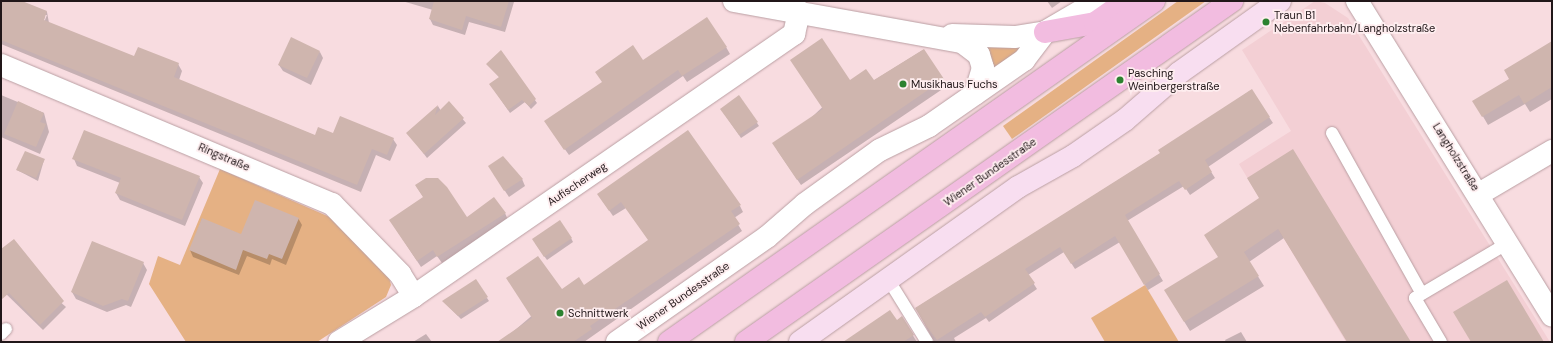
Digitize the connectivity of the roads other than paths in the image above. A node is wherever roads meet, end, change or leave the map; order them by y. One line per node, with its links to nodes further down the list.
1 (734, 1): 8 (street)
2 (1098, 1): 9 (street, Wiener Bundesstraße)
3 (1126, 1): 9 (main road)
4 (1154, 1): 23 (main road)
5 (1232, 1): 24 (main road, Wiener Bundesstraße)
6 (1280, 1): 17 (street)
7 (1357, 1): 15 (street, Langholzstraße)
8 (799, 12): 10 (street); 19 (street, Aufischerweg)
9 (1045, 32): 10 (street); 12 (street, Wiener Bundesstraße)
10 (937, 35): 12 (street)
11 (1, 65): 19 (street, Ringstraße)
12 (975, 94): 22 (street, Wiener Bundesstraße)
13 (1332, 133): 18 (lane)
14 (1552, 151): 15 (street)
15 (1479, 194): 16 (street, Langholzstraße)
16 (1508, 243): 18 (lane); 20 (street, Langholzstraße)
17 (888, 279): 25 (street); 26 (lane)
18 (1422, 294): 27 (lane)
19 (414, 296): 21 (street, Aufischerweg)
20 (1552, 316)
21 (339, 342)
22 (617, 342)
23 (669, 342)
24 (746, 342)
25 (800, 342)
26 (927, 342)
27 (1442, 342)

